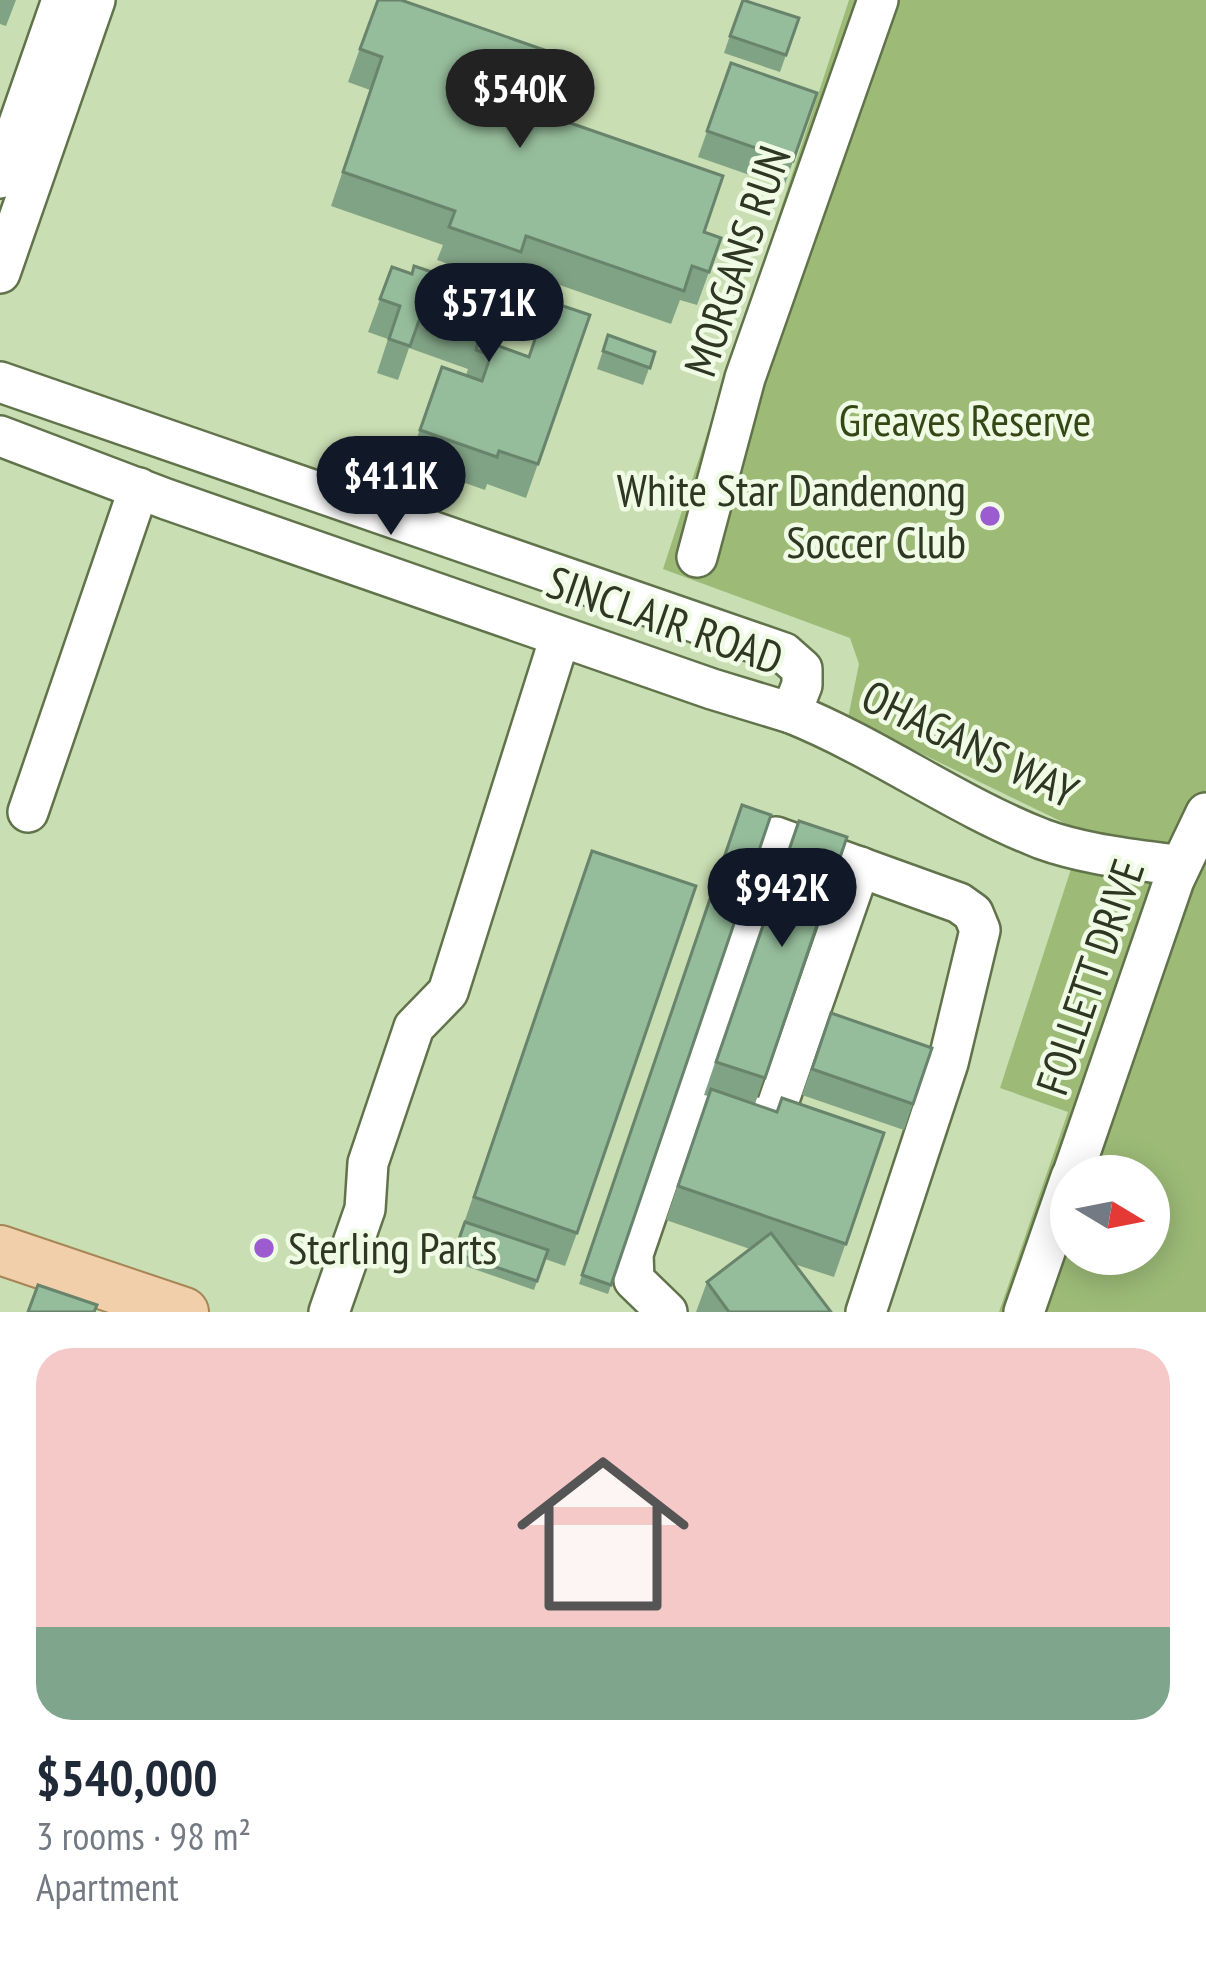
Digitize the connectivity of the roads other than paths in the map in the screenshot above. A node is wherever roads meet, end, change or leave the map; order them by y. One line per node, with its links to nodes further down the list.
1 (878, 0): 8 (street, MORGANS RUN)
2 (75, 12): 3 (street)
3 (16, 163): 4 (street)
4 (0, 273)
5 (0, 382): 10 (street, SINCLAIR ROAD)
6 (0, 436): 7 (street, SINCLAIR ROAD)
7 (140, 488): 9 (street, SINCLAIR ROAD); 11 (street)
8 (697, 557)
9 (560, 637): 10 (street, SINCLAIR ROAD); 25 (street)
10 (791, 713): 13 (street, OHAGANS WAY)
11 (28, 812)
12 (1206, 813): 13 (street, FOLLETT DRIVE)
13 (1190, 862): 20 (street, FOLLETT DRIVE)
14 (860, 867): 15 (street); 18 (street); 19 (street)
15 (809, 1014): 16 (street); 19 (street)
16 (849, 1028)
17 (909, 1049): 18 (street)
18 (948, 1063): 27 (street)
19 (687, 1094): 26 (street)
20 (1079, 1155)
21 (1050, 1237): 28 (street, FOLLETT DRIVE)
22 (0, 1250): 23 (main road)
23 (131, 1304): 24 (main road)
24 (184, 1312)
25 (329, 1312)
26 (667, 1312)
27 (866, 1312)
28 (1024, 1312)

